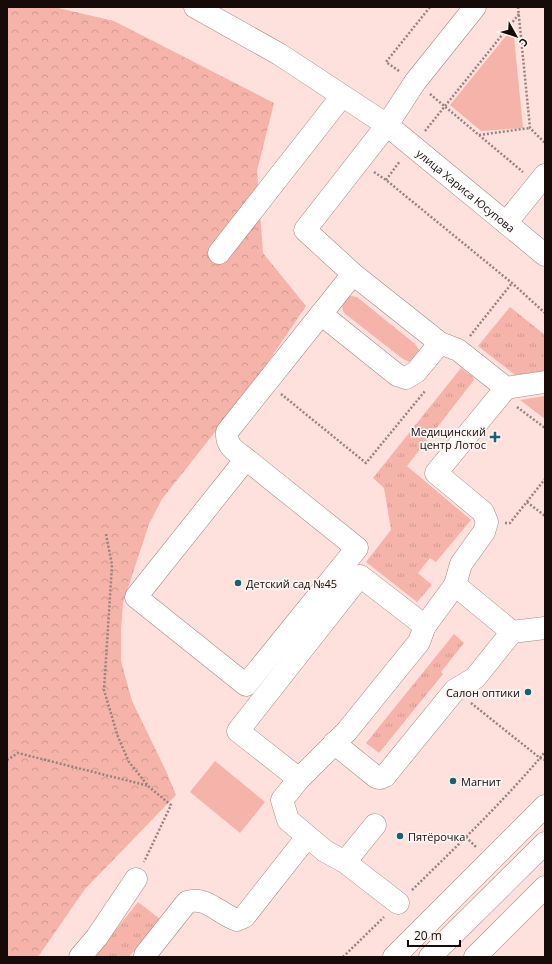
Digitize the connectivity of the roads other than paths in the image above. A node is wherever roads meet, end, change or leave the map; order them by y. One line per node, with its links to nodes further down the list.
1 (195, 7): 3 (street, улица Хариса Юсупова)
2 (475, 7): 4 (street)
3 (342, 96): 4 (street, улица Хариса Юсупова); 7 (street)
4 (387, 125): 6 (street, улица Хариса Юсупова); 9 (street)
5 (541, 180): 6 (street)
6 (506, 223): 8 (street, улица Хариса Юсупова)
7 (219, 253)
8 (545, 255)
9 (353, 274): 10 (street); 11 (street)
10 (321, 314): 11 (street); 14 (street)
11 (440, 343): 13 (street)
12 (545, 382): 13 (street)
13 (504, 391): 15 (street)
14 (246, 459): 14 (street)
15 (455, 585): 16 (street); 18 (street)
16 (425, 626): 19 (street); 20 (street)
17 (545, 628): 18 (street)
18 (512, 632): 19 (street)
19 (334, 743): 20 (street)
20 (299, 780): 23 (street)
21 (545, 806): 31 (street)
22 (375, 825): 25 (street)
23 (307, 837): 25 (street); 30 (street)
24 (545, 843): 32 (street)
25 (345, 862): 28 (street)
26 (136, 879): 29 (street)
27 (545, 887): 33 (street)
28 (398, 903)
29 (80, 957)
30 (145, 957)
31 (394, 957)
32 (430, 957)
33 (474, 957)

